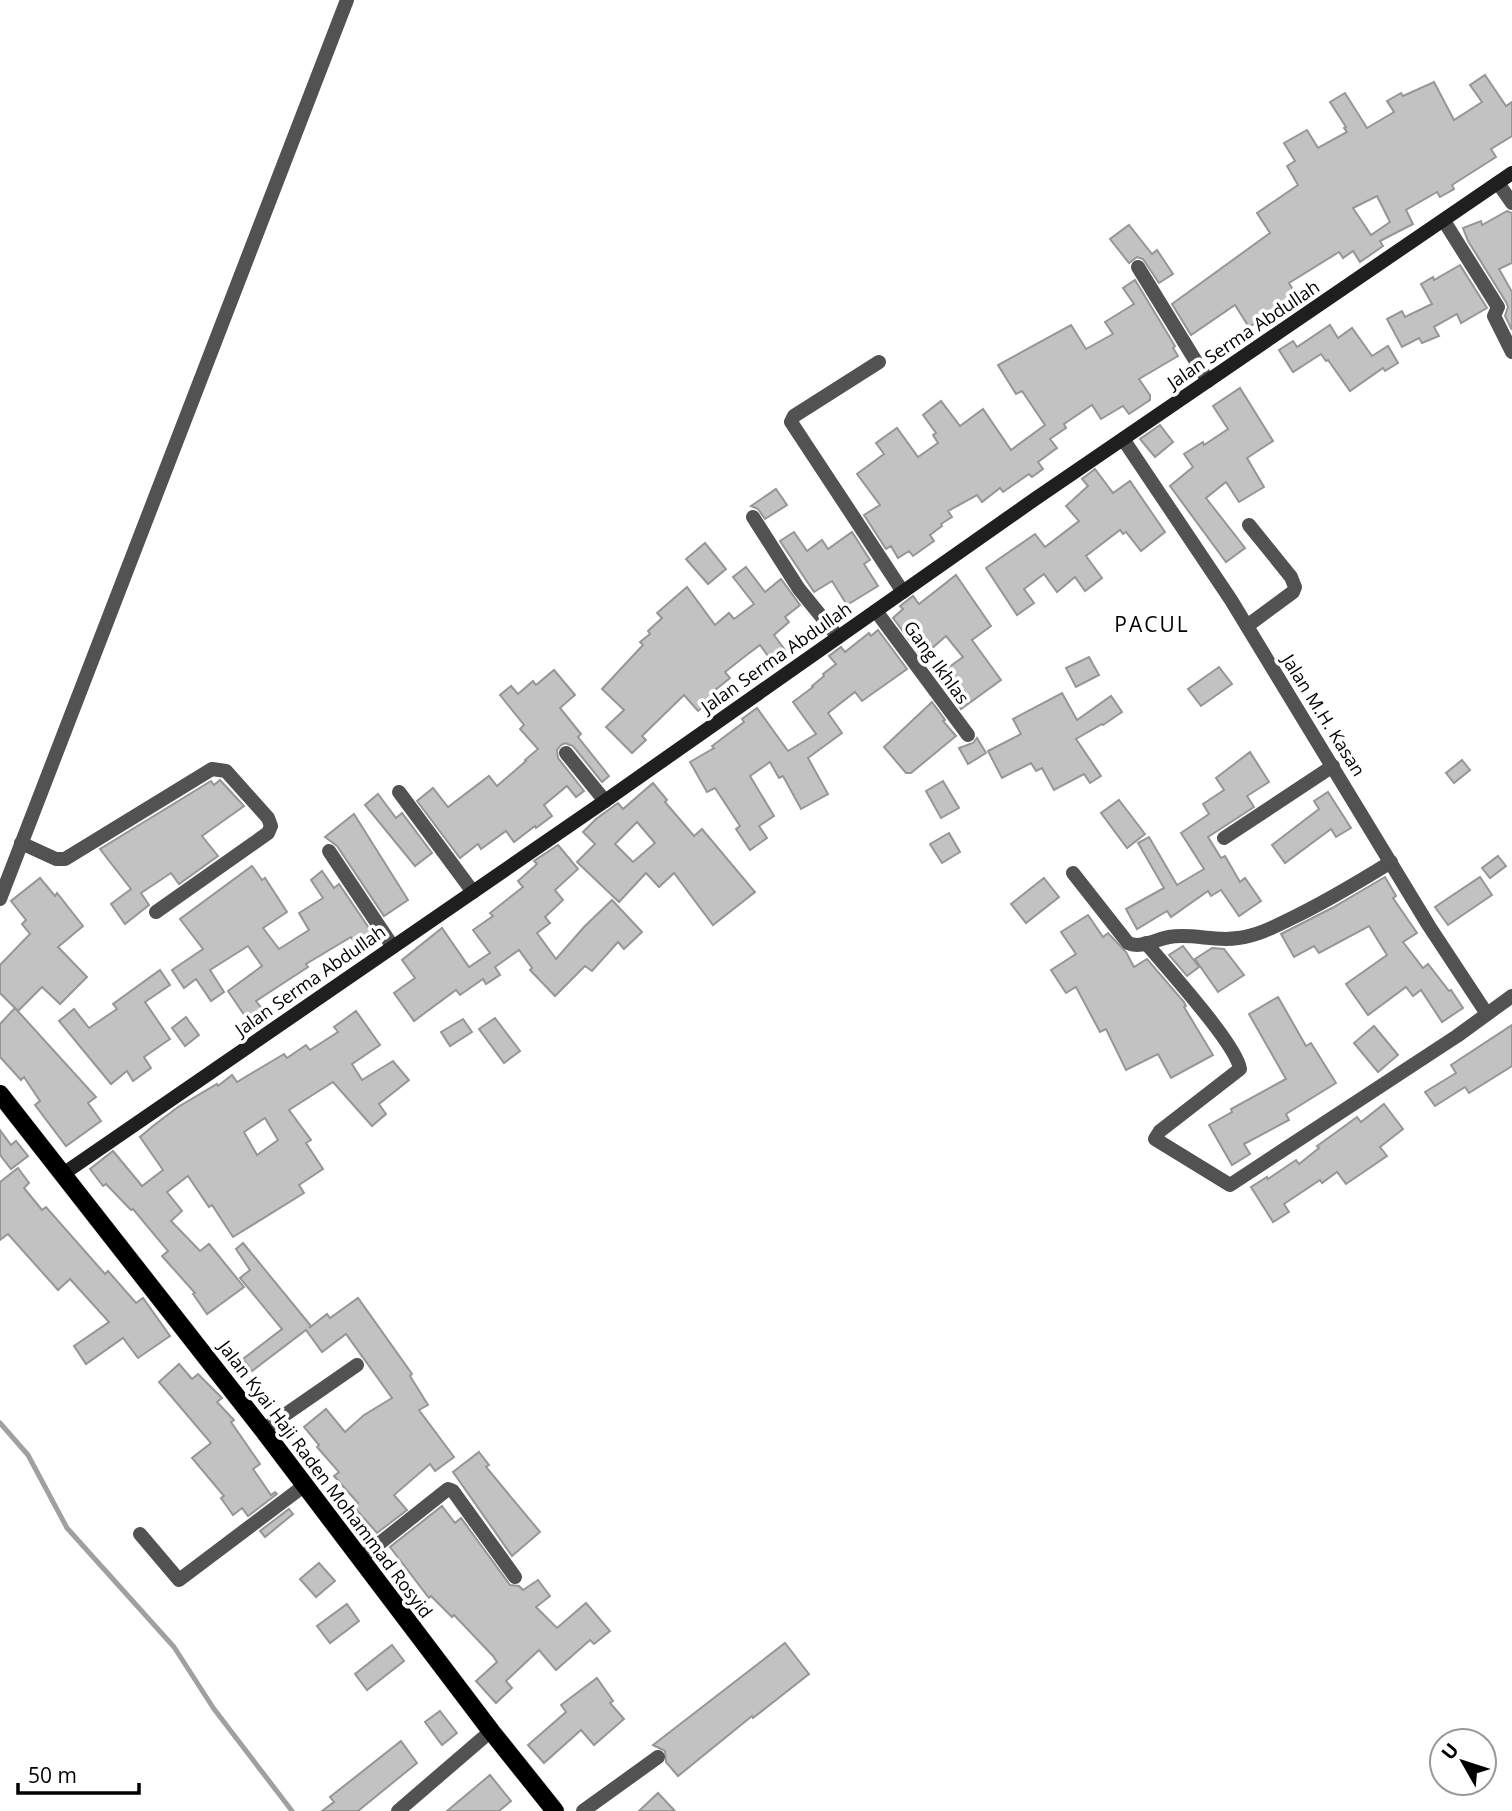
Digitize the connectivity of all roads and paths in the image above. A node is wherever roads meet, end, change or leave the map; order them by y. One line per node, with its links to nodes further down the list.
1 (346, 0): 23 (street)
2 (1512, 173): 3 (main road, Jalan Serma Abdullah)
3 (1497, 183): 4 (street); 5 (main road, Jalan Serma Abdullah)
4 (1512, 203)
5 (1444, 221): 7 (street); 9 (main road, Jalan Serma Abdullah)
6 (1138, 267): 9 (street)
7 (1512, 352)
8 (878, 362): 13 (street)
9 (1208, 381): 10 (main road, Jalan Serma Abdullah)
10 (1123, 439): 13 (main road, Jalan Serma Abdullah); 15 (street, Jalan M.H. Kasan)
11 (753, 517): 16 (street)
12 (1249, 525): 15 (street)
13 (903, 592): 14 (main road, Jalan Serma Abdullah)
14 (876, 611): 16 (main road, Jalan Serma Abdullah); 17 (street, Gang Ikhlas)
15 (1247, 626): 19 (street, Jalan M.H. Kasan)
16 (838, 637): 21 (main road, Jalan Serma Abdullah)
17 (968, 735)
18 (566, 753): 21 (street)
19 (1333, 766): 22 (street); 25 (street, Jalan M.H. Kasan)
20 (399, 792): 27 (street)
21 (605, 801): 27 (main road, Jalan Serma Abdullah)
22 (1224, 838)
23 (21, 843): 28 (street); 29 (street)
24 (329, 851): 31 (street)
25 (1391, 862): 30 (street); 33 (street, Jalan M.H. Kasan)
26 (1073, 873): 30 (street)
27 (473, 892): 31 (main road, Jalan Serma Abdullah)
28 (0, 899)
29 (156, 912)
30 (1146, 943): 33 (street)
31 (393, 947): 35 (main road, Jalan Serma Abdullah)
32 (1512, 996): 33 (street)
33 (1487, 1014)
34 (0, 1094): 35 (main road, Jalan Kyai Haji Raden Mohammad Rosyid)
35 (63, 1174): 37 (main road, Jalan Kyai Haji Raden Mohammad Rosyid)
36 (357, 1365): 37 (street)
37 (263, 1430): 38 (main road, Jalan Kyai Haji Raden Mohammad Rosyid)
38 (305, 1485): 39 (street); 40 (main road, Jalan Kyai Haji Raden Mohammad Rosyid)
39 (140, 1534)
40 (361, 1558): 41 (street); 42 (main road, Jalan Kyai Haji Raden Mohammad Rosyid)
41 (516, 1577)
42 (491, 1731): 44 (street); 45 (main road, Jalan Kyai Haji Raden Mohammad Rosyid)
43 (657, 1757): 46 (street)
44 (398, 1811)
45 (555, 1811)
46 (583, 1811)

